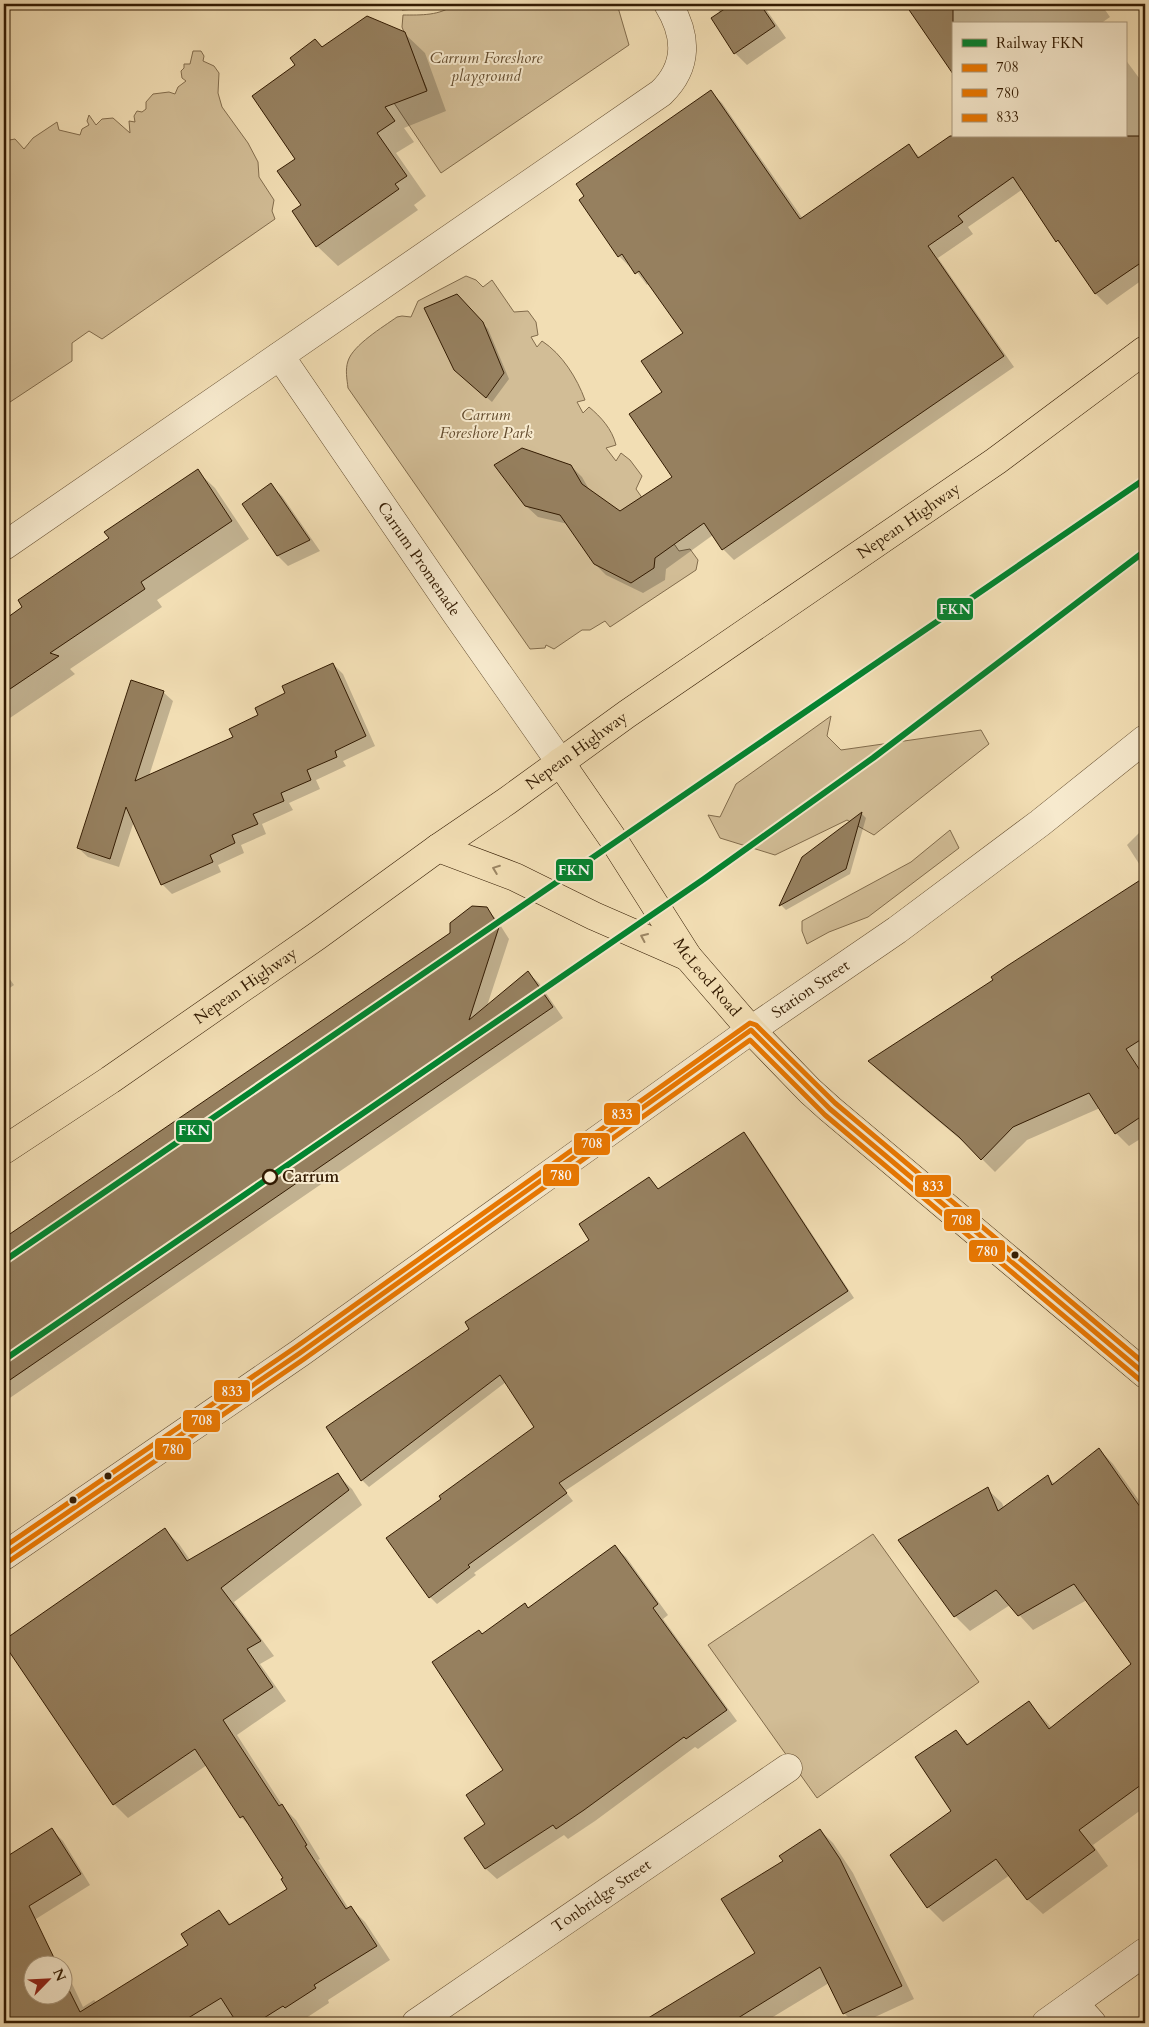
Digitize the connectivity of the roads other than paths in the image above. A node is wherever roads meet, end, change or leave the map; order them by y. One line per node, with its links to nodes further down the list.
1 (668, 4): 3 (street)
2 (1145, 350): 6 (main road, Nepean Highway)
3 (280, 356): 4 (street); 6 (street, Carrum Promenade)
4 (4, 546)
5 (1145, 739): 9 (street, Station Street)
6 (560, 762): 7 (main road, Nepean Highway); 8 (main road, McLeod Road)
7 (438, 848): 8 (main road, one-way to 7); 10 (main road, Nepean Highway)
8 (688, 957): 9 (main road, McLeod Road)
9 (751, 1030): 11 (main road, McLeod Road); 12 (street, Station Street)
10 (4, 1150)
11 (1145, 1374)
12 (4, 1556)
13 (788, 1768): 16 (street, Tonbridge Street)
14 (1145, 1952): 15 (street)
15 (1074, 2003): 17 (street); 18 (street)
16 (416, 2023)
17 (1046, 2023)
18 (1092, 2023)

